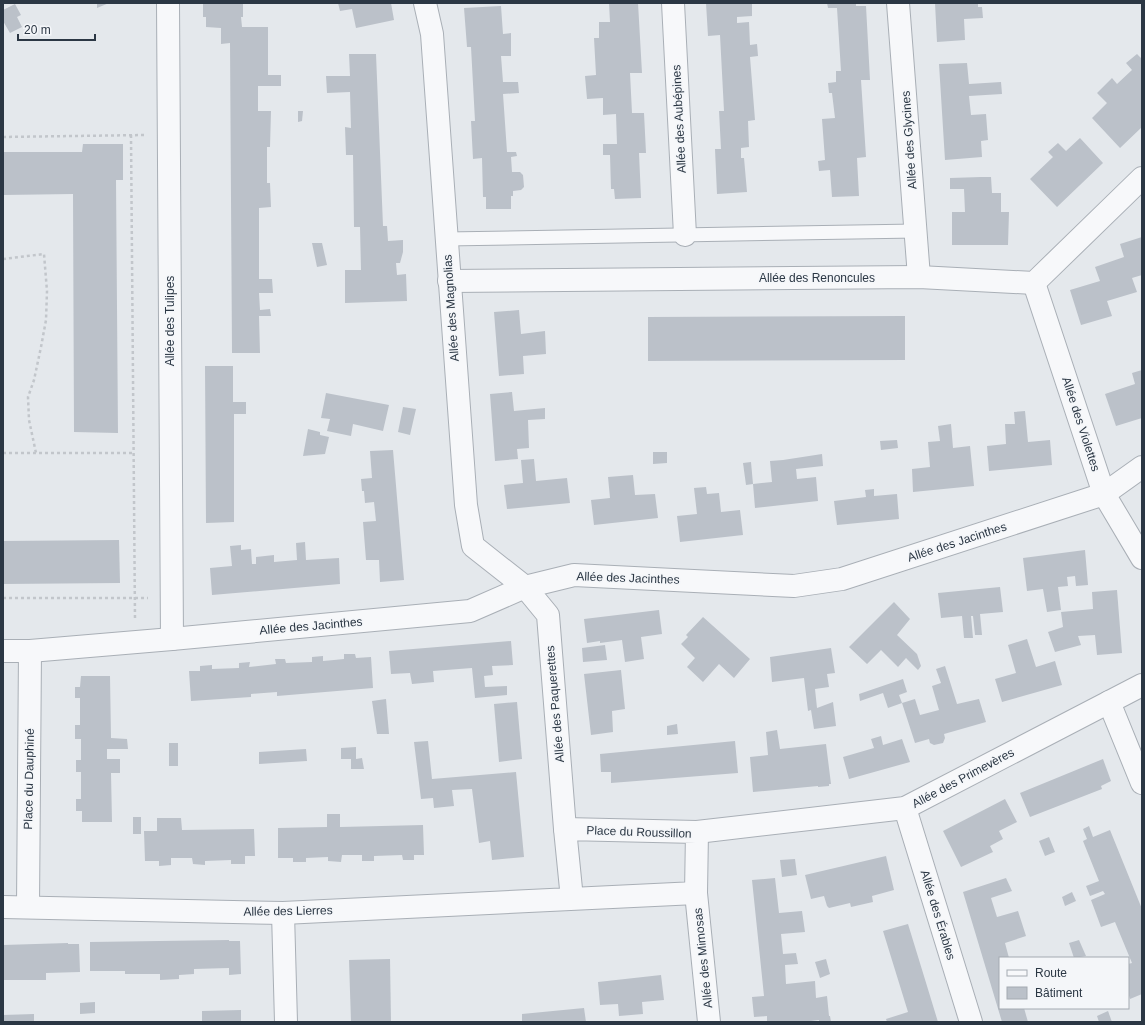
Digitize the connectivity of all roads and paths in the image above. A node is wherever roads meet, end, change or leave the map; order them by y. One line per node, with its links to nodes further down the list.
1 (168, 3): 5 (street, Allée des Tulipes)
2 (425, 3): 11 (street, Allée des Magnolias)
3 (673, 3): 10 (street, Allée des Aubépines)
4 (898, 3): 9 (street, Allée des Glycines)
5 (169, 134): 6 (path); 25 (street, Allée des Tulipes)
6 (131, 135): 7 (path); 18 (path)
7 (3, 137)
8 (1142, 178): 15 (street)
9 (916, 231): 10 (lane); 13 (street, Allée des Glycines)
10 (685, 235): 11 (lane)
11 (446, 239): 14 (street, Allée des Magnolias)
12 (3, 259): 17 (path)
13 (919, 277): 14 (street, Allée des Renoncules); 15 (street, Allée des Renoncules)
14 (449, 280): 22 (street, Allée des Magnolias)
15 (1034, 283): 20 (street, Allée des Violettes)
16 (3, 453): 17 (path)
17 (36, 453): 18 (path)
18 (134, 453): 24 (path)
19 (1142, 467): 20 (street, Allée des Jacinthes)
20 (1104, 494): 21 (street, Allée des Violettes); 22 (street, Allée des Jacinthes)
21 (1142, 558)
22 (525, 587): 26 (street, Allée des Jacinthes); 34 (street, Allée des Paquerettes)
23 (3, 598): 24 (path)
24 (135, 598): 25 (path); 27 (path)
25 (172, 598): 26 (street, Allée des Tulipes)
26 (172, 639): 27 (street, Allée des Jacinthes)
27 (136, 642): 29 (street, Allée des Jacinthes)
28 (3, 651): 29 (street, Allée des Jacinthes)
29 (30, 651): 39 (street, Place du Dauphiné)
30 (1142, 685): 31 (street, Allée des Primevères)
31 (1109, 702): 32 (street); 33 (street, Allée des Primevères)
32 (1142, 783)
33 (905, 808): 35 (street, Allée des Primevères); 43 (street, Allée des Érables)
34 (565, 829): 35 (street, Place du Roussillon); 37 (street)
35 (697, 832): 36 (street, Place du Roussillon)
36 (696, 893): 37 (street); 42 (street, Allée des Mimosas)
37 (572, 899): 40 (street, Allée des Lierres)
38 (3, 906): 39 (street, Allée des Lierres)
39 (28, 908): 40 (street, Allée des Lierres)
40 (283, 913): 41 (street)
41 (286, 1022)
42 (710, 1022)
43 (971, 1022)

